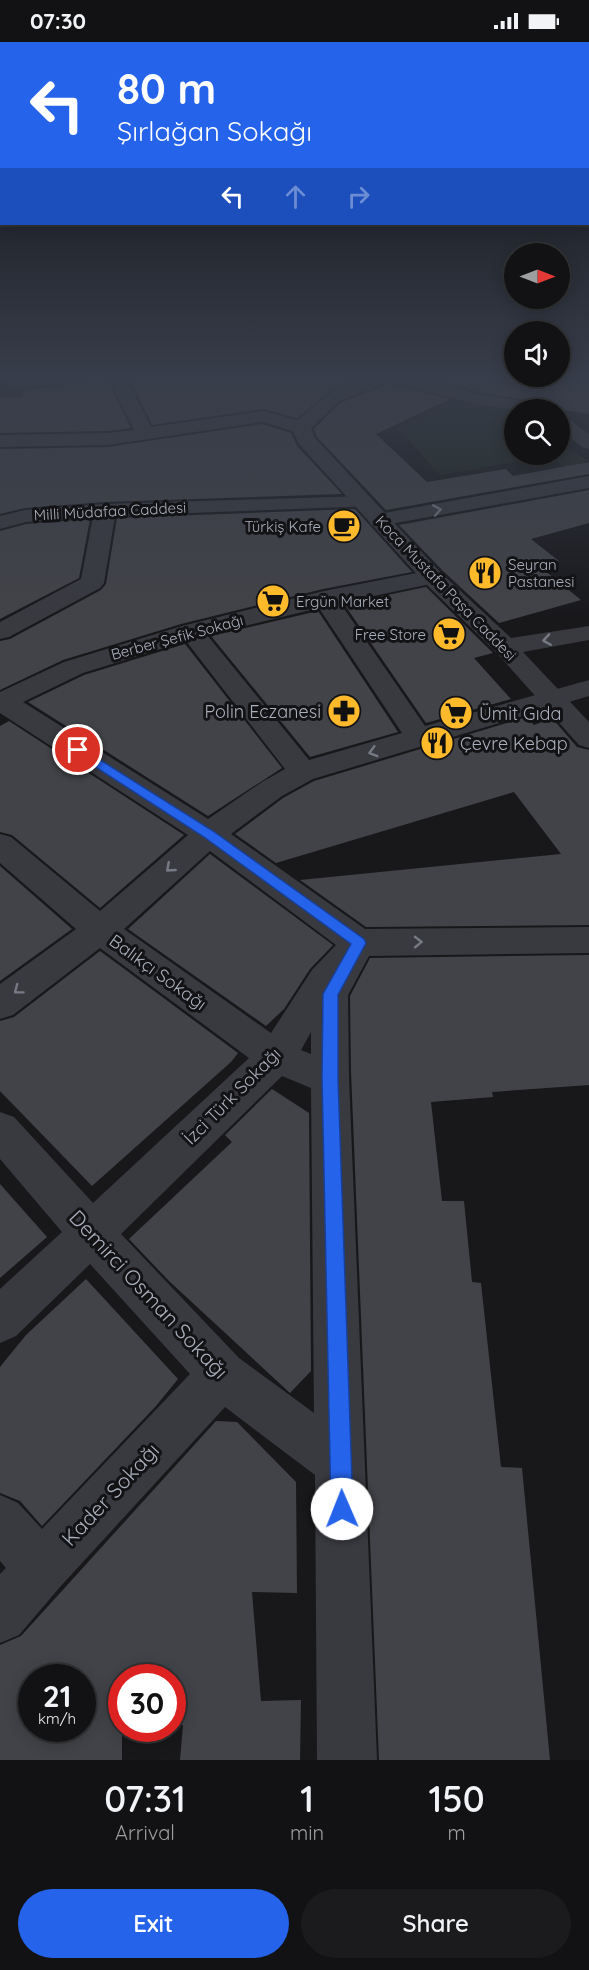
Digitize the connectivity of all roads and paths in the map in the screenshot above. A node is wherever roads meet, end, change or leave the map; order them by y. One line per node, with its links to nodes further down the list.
1 (322, 457): 3 (street, Koca Mustafa Paşa Caddesi)
2 (589, 482): 5 (street, one-way to 2)
3 (364, 502): 4 (street, Milli Müdafaa Caddesi); 5 (street, Koca Mustafa Paşa Caddesi)
4 (105, 510): 6 (street, Milli Müdafaa Caddesi); 10 (street)
5 (379, 520): 7 (street, Koca Mustafa Paşa Caddesi)
6 (0, 523)
7 (432, 578): 8 (street, Berber Şefik Sokağı); 12 (street, Koca Mustafa Paşa Caddesi)
8 (324, 598): 9 (street, Berber Şefik Sokağı); 16 (street)
9 (191, 631): 15 (street, Berber Şefik Sokağı); 18 (street)
10 (0, 632)
11 (589, 633): 12 (street, one-way to 12)
12 (505, 647): 14 (street, Koca Mustafa Paşa Caddesi)
13 (589, 688): 14 (street)
14 (549, 698): 16 (street); 17 (street, Koca Mustafa Paşa Caddesi)
15 (1, 702): 19 (street)
16 (419, 738): 18 (street, one-way to 18)
17 (589, 739)
18 (303, 772): 19 (street)
19 (209, 834): 21 (street, one-way to 21); 23 (street)
20 (0, 845): 21 (street, Balıkçı Sokağı)
21 (100, 930): 24 (street, one-way to 24); 25 (street, Balıkçı Sokağı)
22 (589, 940): 23 (street, one-way to 22)
23 (359, 943): 25 (street, İzci Türk Sokağı); 26 (street)
24 (0, 1004)
25 (276, 1057): 26 (street, Balıkçı Sokağı); 28 (street, İzci Türk Sokağı)
26 (330, 1078): 31 (street)
27 (0, 1130): 28 (street, Demirci Osman Sokağı)
28 (90, 1232): 29 (street, İzci Türk Sokağı); 30 (street, Demirci Osman Sokağı)
29 (0, 1320)
30 (222, 1375): 31 (street, Demirci Osman Sokağı); 33 (street, Kader Sokağı)
31 (341, 1464): 35 (street)
32 (0, 1521): 33 (street)
33 (41, 1568): 34 (street, Kader Sokağı)
34 (0, 1616)
35 (347, 1760)

